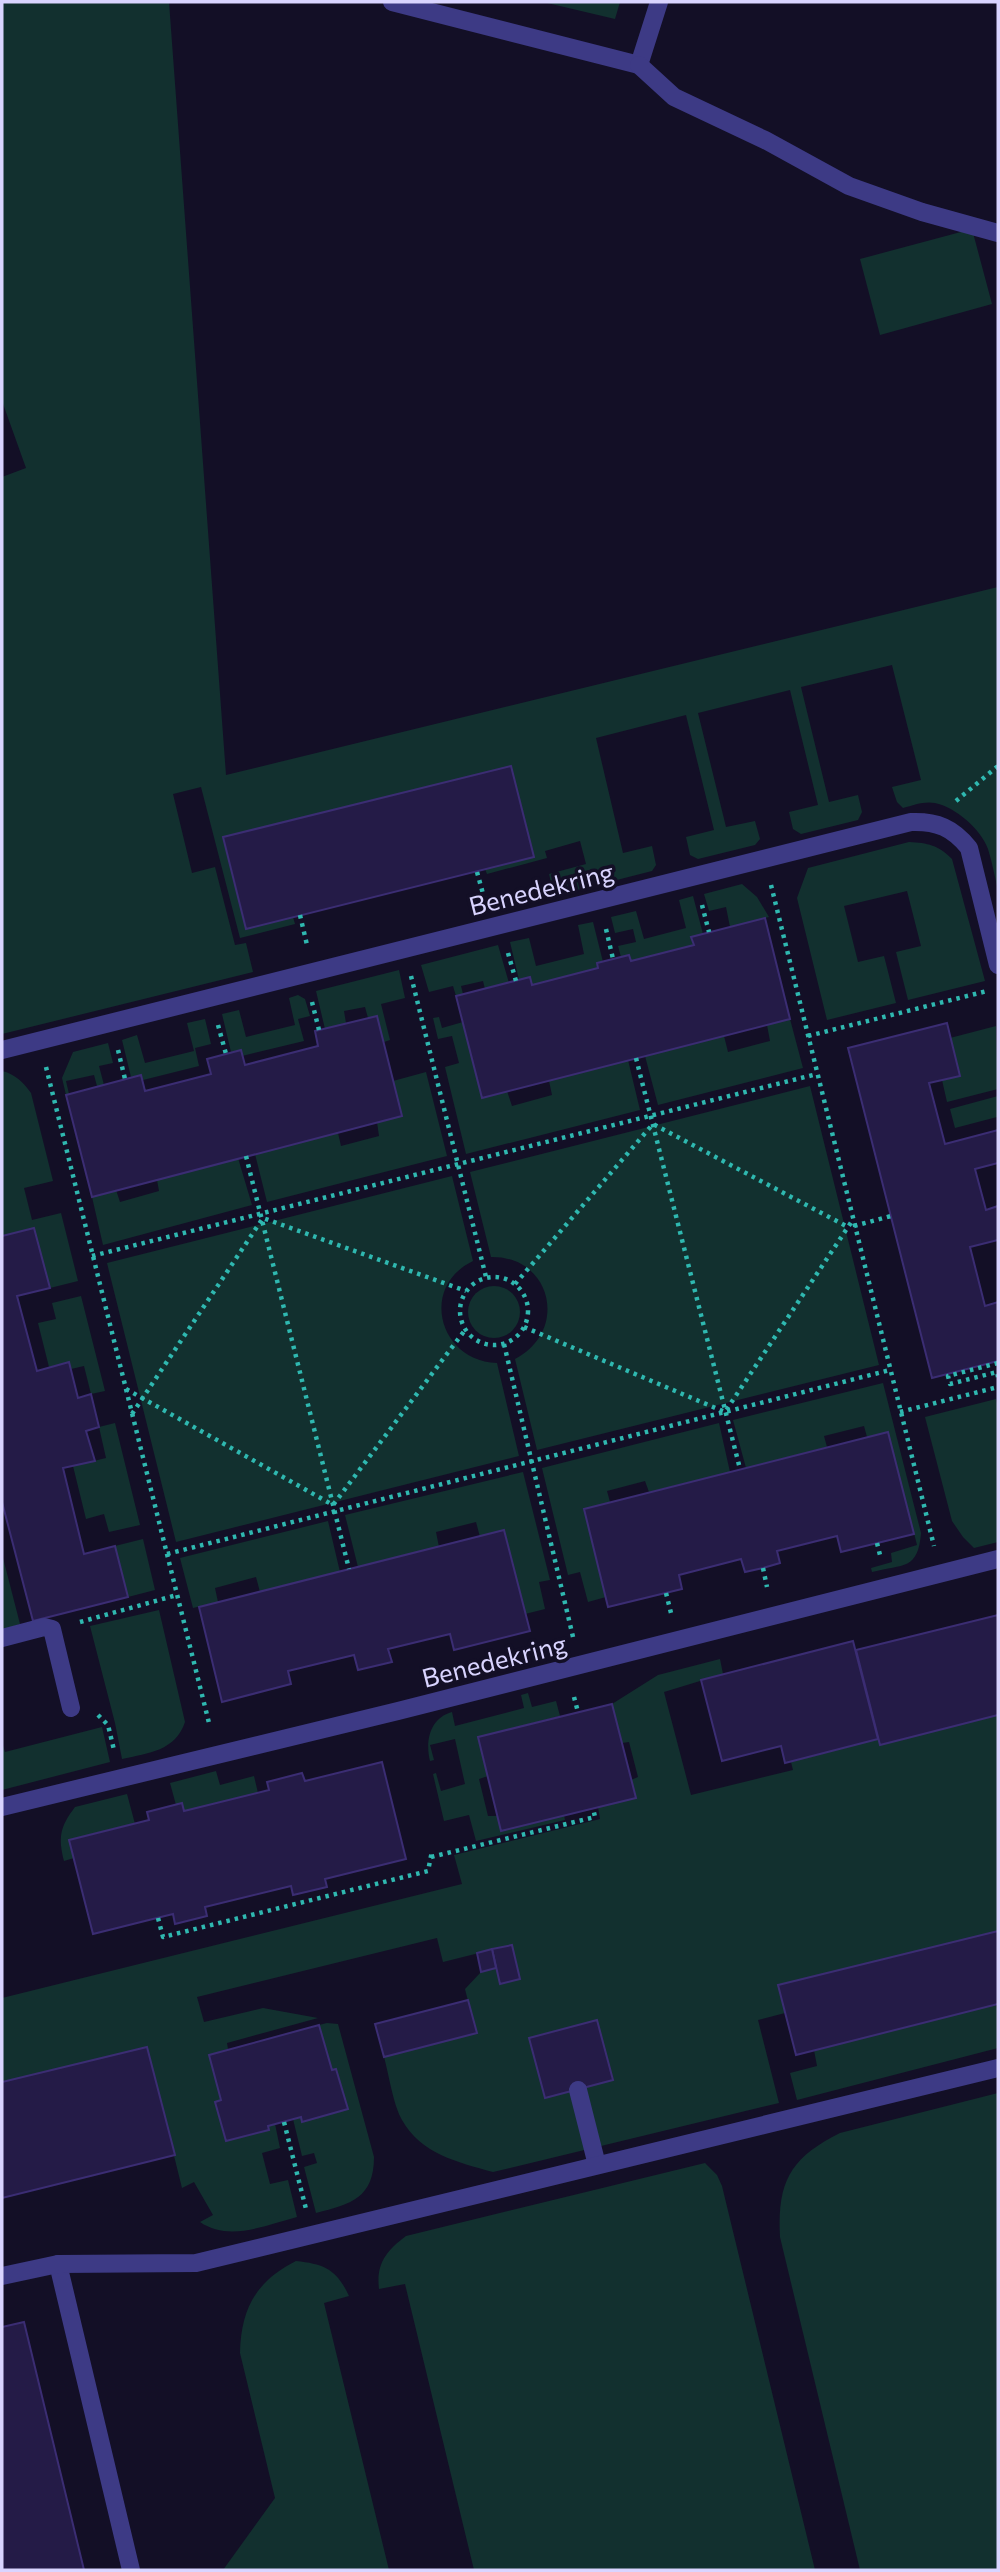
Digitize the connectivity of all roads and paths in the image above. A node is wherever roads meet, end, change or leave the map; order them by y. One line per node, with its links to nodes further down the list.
1 (392, 2): 3 (street)
2 (659, 2): 3 (street)
3 (639, 65): 4 (street)
4 (998, 233)
5 (998, 766): 6 (path)
6 (932, 821): 7 (street, Benedekring); 9 (street)
7 (765, 860): 8 (street, Benedekring); 11 (path)
8 (404, 950): 12 (street, Benedekring); 19 (path)
9 (998, 965)
10 (998, 988): 11 (path)
11 (808, 1036): 15 (path)
12 (39, 1040): 13 (street, Benedekring); 23 (path)
13 (2, 1050)
14 (636, 1058): 16 (path)
15 (817, 1074): 16 (path); 22 (path)
16 (650, 1116): 17 (path); 19 (path)
17 (653, 1124): 22 (path); 25 (path); 36 (path)
18 (246, 1156): 20 (path)
19 (458, 1165): 20 (path); 24 (path)
20 (262, 1216): 23 (path); 26 (path); 35 (path); 41 (path)
21 (891, 1216): 22 (path)
22 (853, 1226): 31 (path); 36 (path)
23 (92, 1256): 34 (path)
24 (486, 1277): 25 (path); 26 (path)
25 (515, 1284): 27 (path)
26 (466, 1291): 28 (path)
27 (524, 1327): 29 (path); 36 (path)
28 (466, 1330): 29 (path); 41 (path)
29 (504, 1344): 39 (path)
30 (998, 1363): 32 (path)
31 (890, 1370): 36 (path); 37 (path)
32 (998, 1377)
33 (998, 1388): 37 (path)
34 (125, 1389): 35 (path); 38 (path)
35 (143, 1398): 38 (path); 41 (path)
36 (725, 1412): 39 (path); 40 (path)
37 (901, 1412): 45 (path)
38 (131, 1414): 42 (path)
39 (532, 1461): 41 (path); 49 (path)
40 (740, 1469)
41 (334, 1508): 42 (path); 44 (path)
42 (167, 1554): 46 (path)
43 (998, 1559): 45 (street, Benedekring)
44 (349, 1569)
45 (941, 1574): 49 (street, Benedekring)
46 (177, 1595): 47 (path); 51 (path)
47 (52, 1629): 48 (street); 50 (street)
48 (2, 1638)
49 (580, 1665): 51 (street, Benedekring)
50 (71, 1708): 52 (path)
51 (217, 1756): 52 (street, Benedekring)
52 (121, 1778): 53 (street, Benedekring)
53 (2, 1807)
54 (593, 1808): 55 (path)
55 (158, 1918)
56 (998, 2068): 59 (street)
57 (578, 2090): 59 (street)
58 (284, 2122): 60 (path)
59 (597, 2165): 60 (street)
60 (312, 2234): 61 (street)
61 (58, 2264): 62 (street); 63 (street)
62 (2, 2276)
63 (131, 2570)

